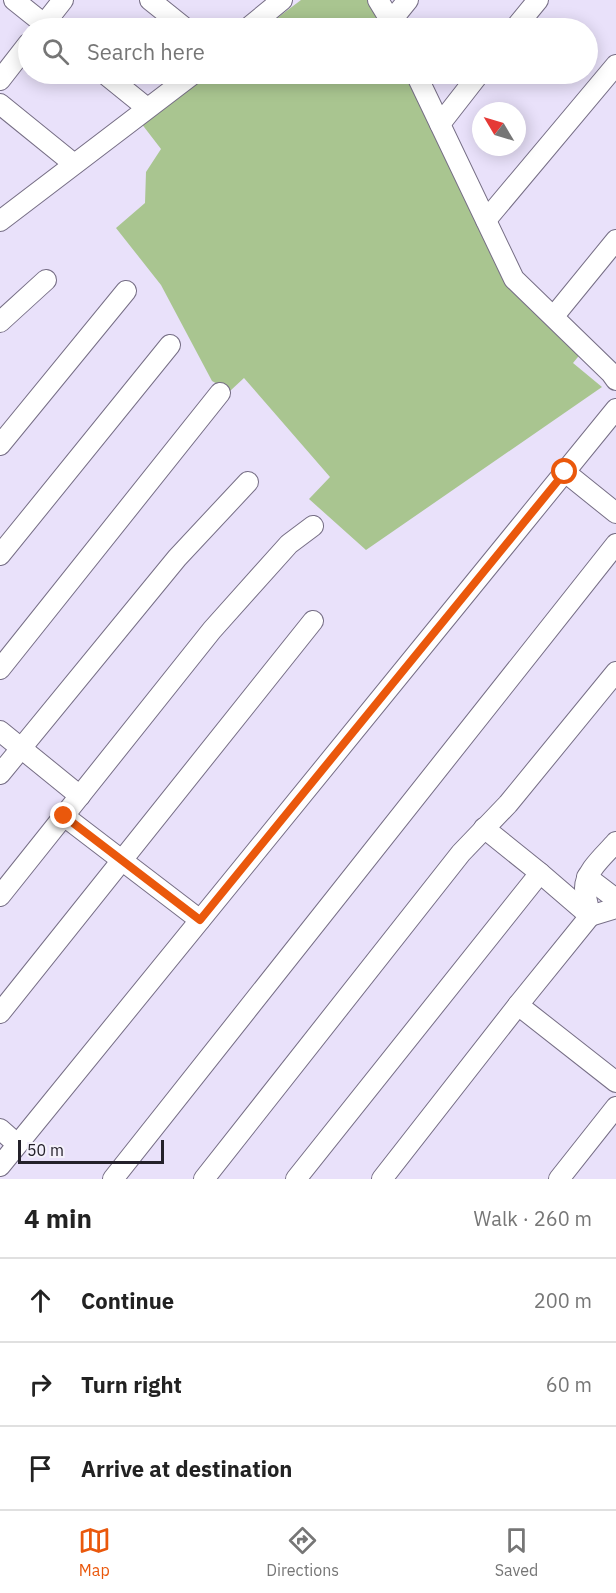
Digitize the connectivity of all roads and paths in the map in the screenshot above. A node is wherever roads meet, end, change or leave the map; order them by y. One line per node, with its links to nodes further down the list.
1 (14, 0): 8 (street)
2 (63, 0): 9 (street)
3 (150, 0): 10 (street)
4 (281, 0): 11 (street)
5 (378, 0): 12 (street)
6 (408, 0): 13 (street)
7 (538, 0): 14 (street)
8 (35, 18)
9 (51, 18)
10 (172, 18)
11 (260, 18)
12 (389, 18)
13 (397, 18)
14 (523, 18)
15 (18, 57): 17 (street)
16 (616, 65): 27 (street)
17 (0, 80)
18 (117, 84): 23 (street)
19 (179, 84): 23 (street)
20 (421, 84): 24 (street)
21 (471, 84): 24 (street)
22 (0, 104): 25 (street)
23 (147, 108): 25 (street)
24 (440, 124): 27 (street)
25 (74, 164): 26 (street)
26 (0, 220)
27 (486, 220): 31 (street)
28 (616, 240): 31 (street)
29 (46, 280): 32 (street)
30 (126, 291): 37 (street)
31 (554, 316): 34 (street)
32 (0, 322)
33 (170, 345): 43 (street)
34 (616, 380)
35 (220, 393): 45 (street)
36 (616, 409): 38 (street)
37 (0, 445)
38 (565, 472): 40 (street); 61 (street)
39 (248, 482): 48 (street)
40 (616, 513)
41 (314, 526): 50 (street)
42 (616, 544): 69 (street)
43 (0, 555)
44 (313, 621): 54 (street)
45 (0, 669)
46 (616, 672): 52 (street)
47 (0, 731): 48 (street)
48 (21, 748): 49 (street); 50 (street)
49 (0, 774)
50 (80, 796): 51 (street)
51 (64, 816): 54 (street); 57 (street)
52 (484, 828): 55 (street); 70 (street)
53 (616, 842): 56 (street)
54 (122, 859): 61 (street); 63 (street)
55 (540, 873): 60 (street); 71 (street)
56 (587, 877): 58 (street); 60 (street)
57 (0, 896)
58 (616, 899)
59 (616, 908): 60 (street)
60 (590, 916): 62 (street)
61 (200, 920): 67 (street)
62 (518, 1005): 64 (street); 72 (street)
63 (0, 1013)
64 (616, 1082)
65 (616, 1107): 73 (street)
66 (0, 1129): 67 (street)
67 (17, 1144): 68 (street)
68 (0, 1166)
69 (112, 1179)
70 (204, 1179)
71 (296, 1179)
72 (382, 1179)
73 (560, 1179)

